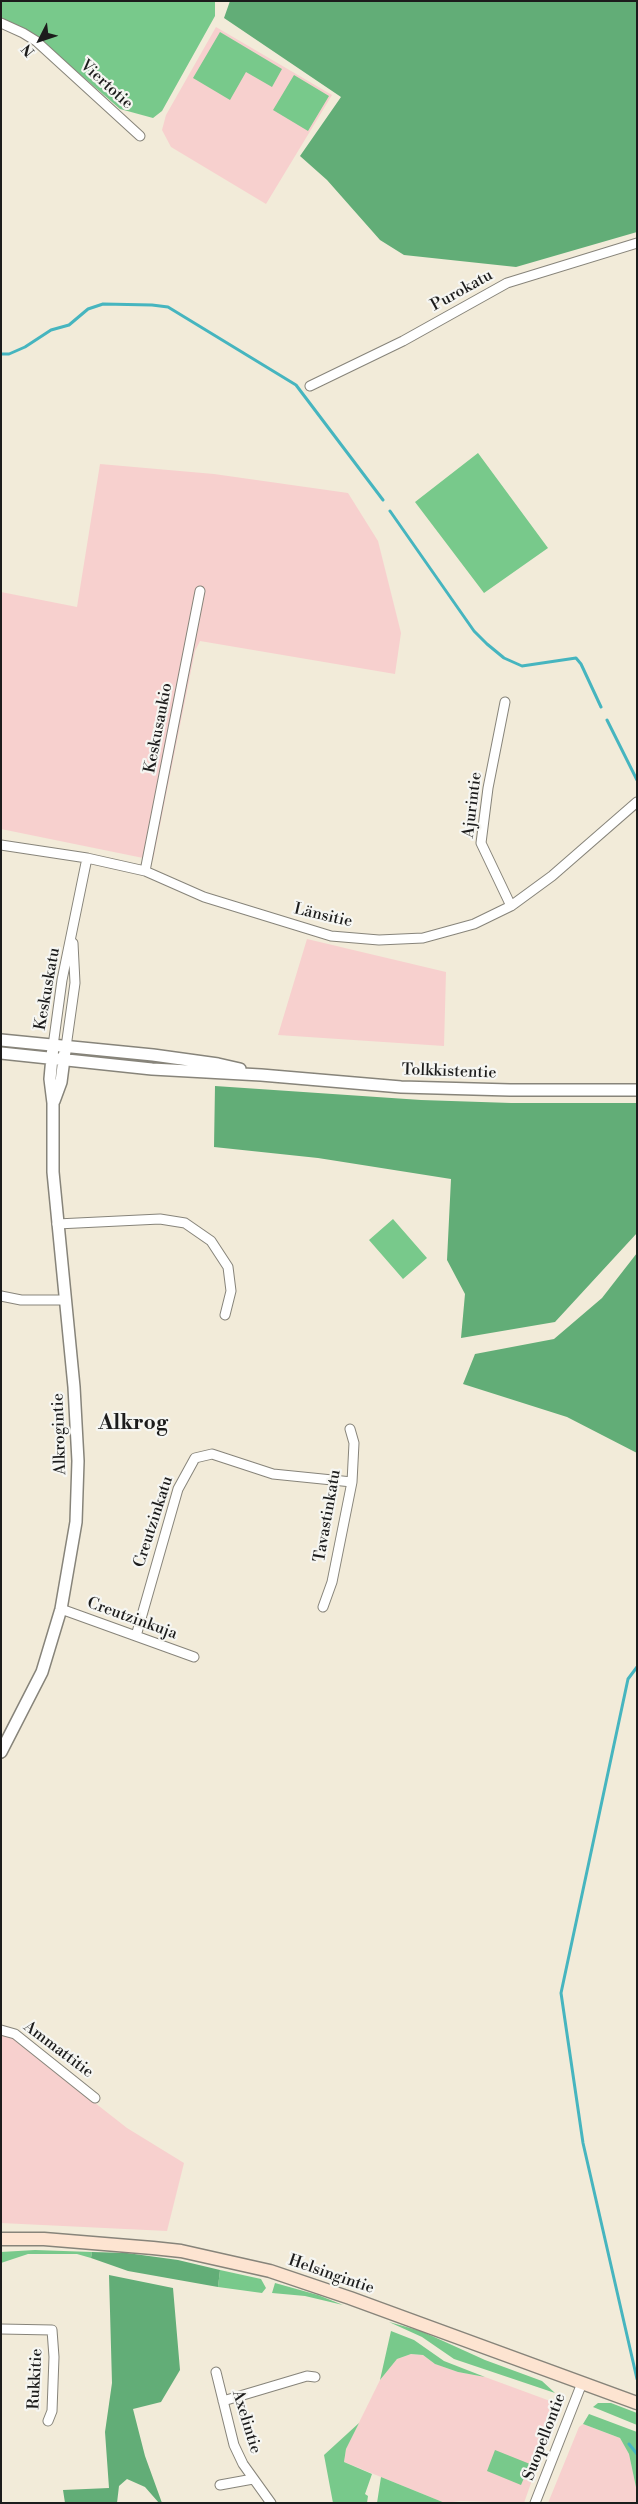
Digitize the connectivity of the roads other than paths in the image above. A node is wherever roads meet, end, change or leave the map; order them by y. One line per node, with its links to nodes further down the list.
1 (1, 23): 2 (street, Viertotie)
2 (140, 136)
3 (637, 243): 4 (street, Purokatu)
4 (310, 386)
5 (200, 590): 10 (street, Keskusaukio)
6 (505, 702): 11 (street, Ajurintie)
7 (637, 802): 11 (street, Länsitie)
8 (1, 845): 9 (street, Länsitie)
9 (87, 858): 10 (street, Länsitie); 12 (street, Keskuskatu)
10 (145, 871): 11 (street, Länsitie)
11 (511, 906)
12 (72, 938): 14 (street, Keskuskatu); 16 (street, Keskuskatu)
13 (1, 1040): 14 (street, Tolkkistentie)
14 (53, 1046): 16 (street, Tolkkistentie); 17 (street, Alkrogintie)
15 (1, 1053): 17 (street, Tolkkistentie)
16 (65, 1053): 17 (street, Tolkkistentie); 18 (street, Tolkkistentie); 19 (street, Alkrogintie)
17 (52, 1058): 19 (street, Alkrogintie)
18 (637, 1090)
19 (53, 1103): 20 (street, Alkrogintie)
20 (57, 1224): 22 (street, Alkrogintie); 23 (street)
21 (1, 1296): 22 (street)
22 (65, 1300): 27 (street, Alkrogintie)
23 (225, 1315)
24 (350, 1429): 25 (street, Tavastinkatu)
25 (352, 1482): 26 (street, Tavastinkatu); 28 (street, Creutzinkatu)
26 (323, 1607)
27 (61, 1609): 28 (street, Creutzinkuja); 30 (street, Alkrogintie)
28 (136, 1636): 29 (street, Creutzinkuja)
29 (194, 1657)
30 (4, 1738): 31 (street, Alkrogintie)
31 (1, 1752)
32 (1, 2030): 33 (street, Ammattitie)
33 (95, 2098)
34 (1, 2239): 38 (main road, Helsingintie)
35 (1, 2329): 41 (street, Rukkitie)
36 (216, 2372): 39 (street, Axelintie)
37 (315, 2377): 39 (street)
38 (582, 2383): 40 (main road, Helsingintie); 45 (street, Suopellontie)
39 (223, 2400): 42 (street, Axelintie)
40 (637, 2403)
41 (48, 2420)
42 (253, 2479): 43 (street); 44 (street, Axelintie)
43 (220, 2485)
44 (271, 2503)
45 (535, 2503)

